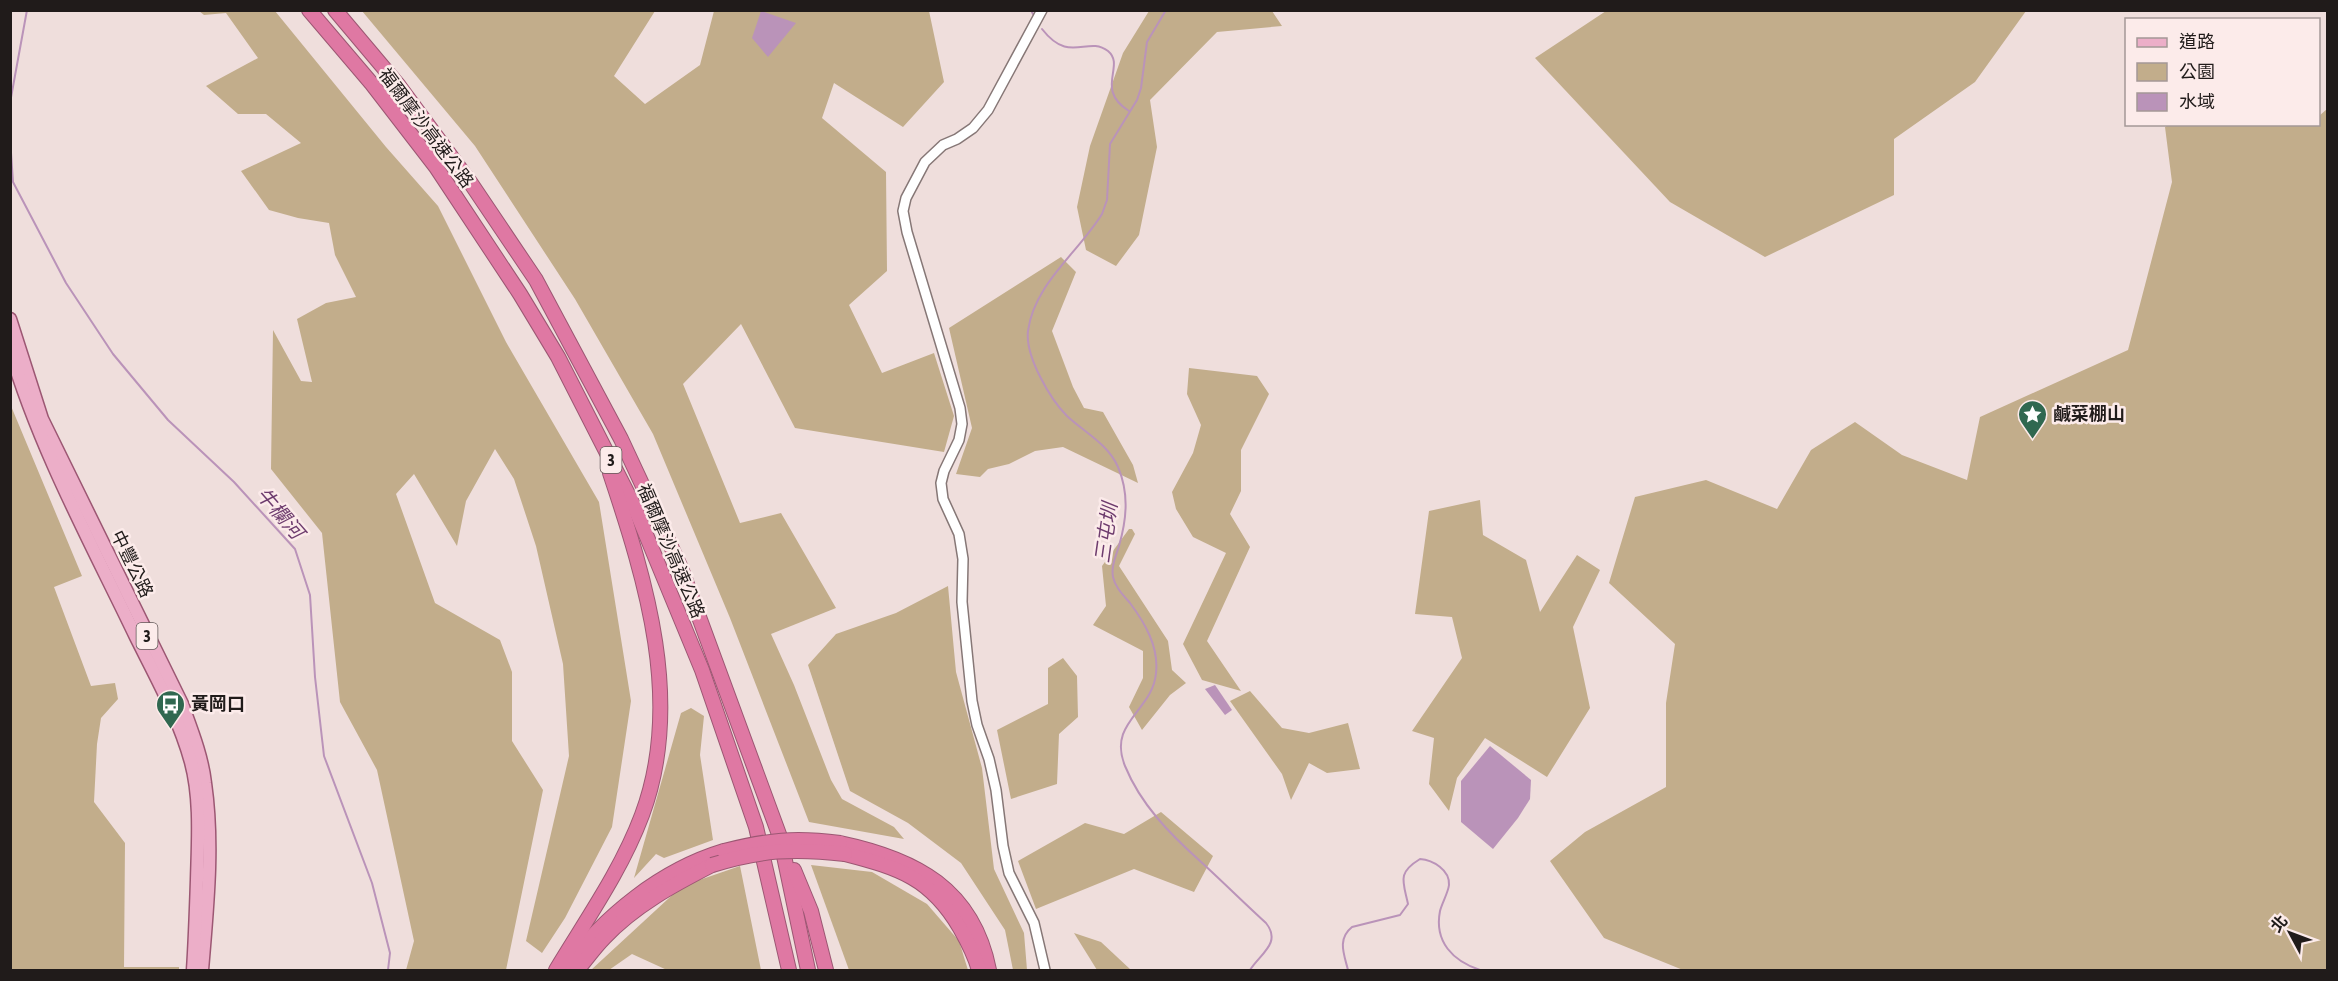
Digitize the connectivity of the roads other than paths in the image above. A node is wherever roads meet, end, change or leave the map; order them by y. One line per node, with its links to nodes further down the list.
1 (309, 10): 6 (highway, 福爾摩沙高速公路 / 3)
2 (335, 10): 7 (highway, 福爾摩沙高速公路 / 3)
3 (1042, 10): 18 (street)
4 (10, 319): 9 (main road, 中豐公路 / 3)
5 (10, 350): 9 (main road, 中豐公路 / 3)
6 (594, 426): 10 (highway); 13 (highway, 福爾摩沙高速公路 / 3)
7 (780, 837): 14 (highway, 福爾摩沙高速公路 / 3); 15 (highway)
8 (843, 849): 11 (highway, bridge); 12 (highway, bridge); 16 (highway); 17 (highway)
9 (198, 965)
10 (556, 970)
11 (564, 970)
12 (578, 970)
13 (789, 970)
14 (808, 970)
15 (826, 970)
16 (979, 970)
17 (990, 970)
18 (1045, 970)

